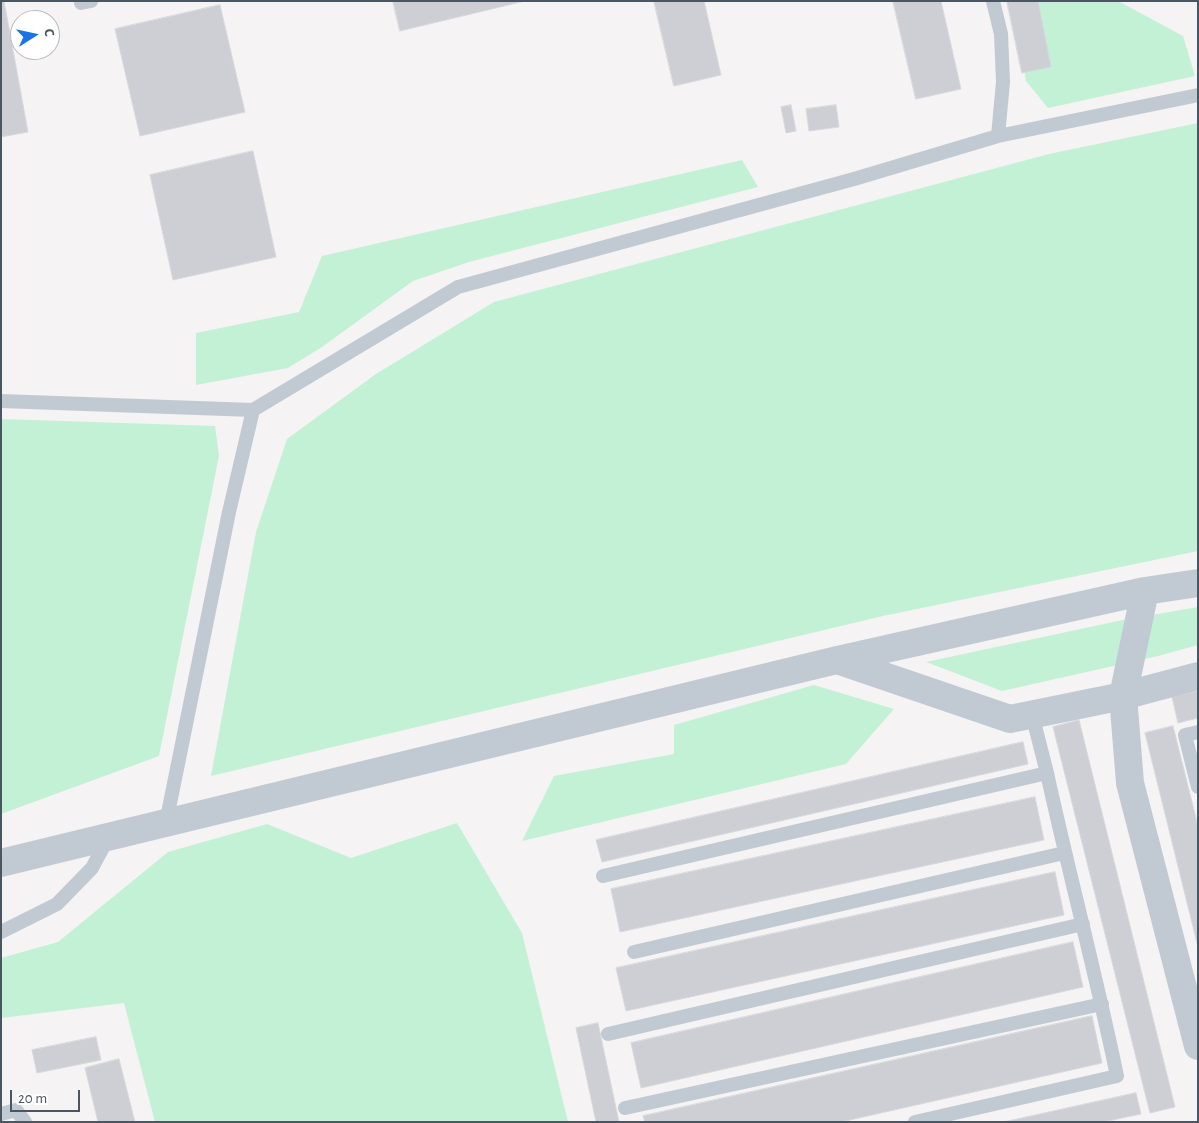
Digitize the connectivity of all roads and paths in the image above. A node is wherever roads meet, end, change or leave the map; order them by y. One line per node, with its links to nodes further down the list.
1 (993, 1): 3 (lane)
2 (1198, 96): 3 (lane)
3 (998, 136): 5 (lane)
4 (1, 401): 5 (lane)
5 (253, 410): 15 (lane)
6 (1198, 583): 7 (street)
7 (1145, 591): 8 (street); 10 (street)
8 (836, 660): 11 (street); 15 (street)
9 (1198, 676): 10 (street)
10 (1123, 696): 11 (street); 25 (street)
11 (1032, 714): 13 (lane)
12 (1198, 732): 14 (lane)
13 (1047, 773): 17 (lane); 19 (lane)
14 (1198, 787)
15 (166, 823): 16 (street)
16 (109, 837): 18 (street); 21 (lane)
17 (1064, 853): 20 (lane); 22 (lane)
18 (1, 863)
19 (603, 876)
20 (1082, 924): 23 (lane); 24 (lane)
21 (1, 932)
22 (634, 952)
23 (1102, 1004): 26 (lane); 29 (lane)
24 (608, 1034)
25 (1198, 1046)
26 (625, 1108)
27 (1, 1114): 28 (lane)
28 (25, 1122)
29 (915, 1122)

